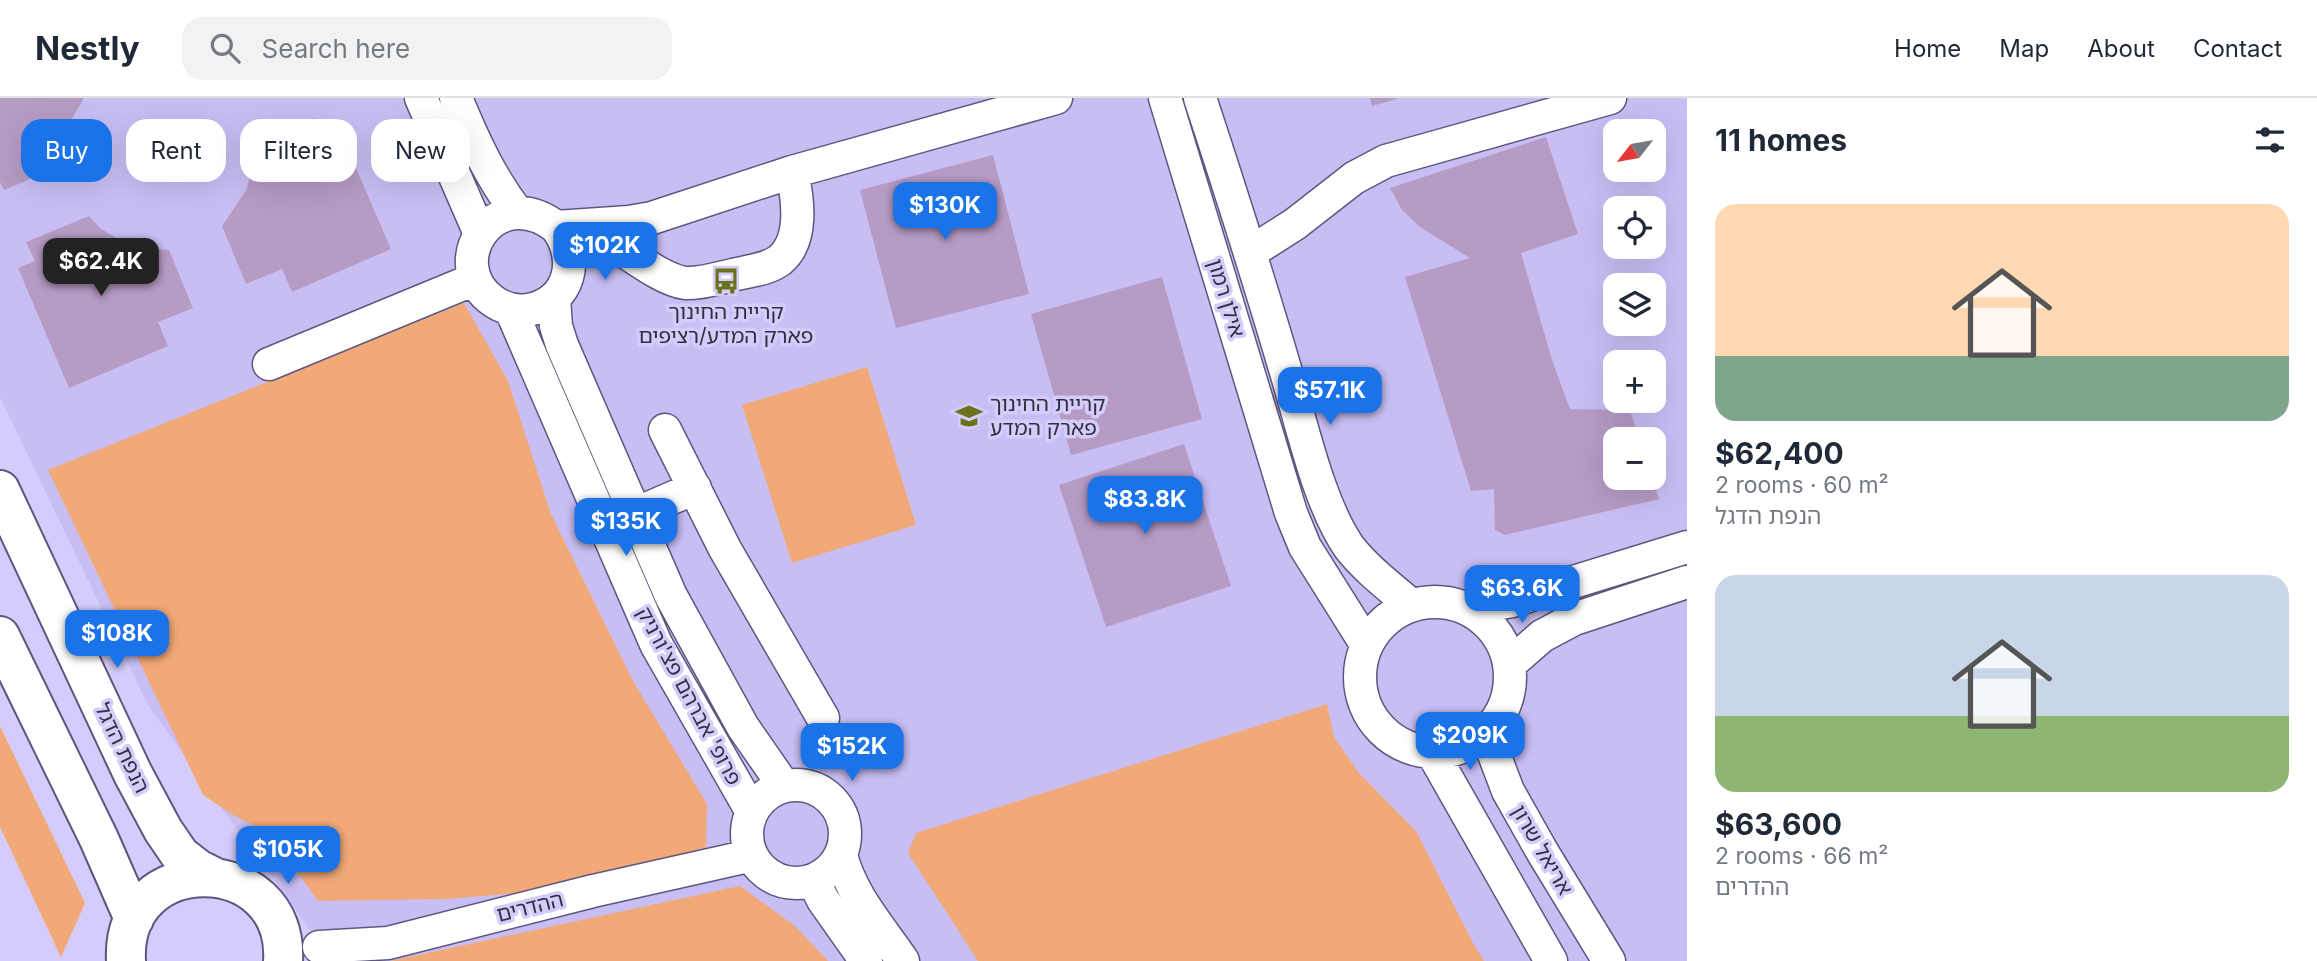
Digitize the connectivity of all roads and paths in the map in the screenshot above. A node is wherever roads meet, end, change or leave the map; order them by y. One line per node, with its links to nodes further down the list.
1 (421, 98): 11 (street)
2 (456, 98): 8 (street)
3 (1056, 98): 7 (street)
4 (1166, 98): 27 (street, אילן רמון)
5 (1199, 98): 13 (street, אילן רמון)
6 (1610, 98): 13 (street)
7 (792, 172): 9 (street); 12 (street)
8 (517, 212): 10 (street); 11 (street)
9 (675, 212): 10 (street); 12 (street)
10 (555, 227): 15 (street)
11 (480, 234): 14 (street)
12 (613, 244): 15 (street)
13 (1251, 252): 24 (street, אילן רמון)
14 (475, 279): 16 (street); 17 (street)
15 (560, 288): 16 (street); 21 (street, פרופ' אברהם פצ'ורניק)
16 (511, 310): 33 (street, פרופ' אברהם פצ'ורניק)
17 (269, 364)
18 (665, 430): 19 (street)
19 (695, 488): 21 (street); 29 (street)
20 (0, 490): 36 (main road, הנפת הדגל)
21 (635, 514): 32 (street, פרופ' אברהם פצ'ורניק)
22 (1687, 547): 25 (street)
23 (1687, 582): 28 (street)
24 (1411, 605): 25 (street); 27 (street)
25 (1468, 609): 28 (street)
26 (0, 636): 38 (main road)
27 (1366, 644): 31 (street)
28 (1509, 665): 30 (street)
29 (823, 718)
30 (1486, 733): 31 (street); 45 (street, אריאל שרון)
31 (1432, 752): 44 (street)
32 (783, 786): 33 (street); 34 (street)
33 (751, 812): 37 (street)
34 (841, 855): 37 (street); 43 (street)
35 (740, 858): 39 (street, ההדרים)
36 (212, 876): 38 (main road); 41 (main road, הנפת הדגל)
37 (813, 880): 42 (street)
38 (134, 919): 40 (main road)
39 (319, 947)
40 (125, 960)
41 (283, 961)
42 (866, 961)
43 (903, 961)
44 (1551, 961)
45 (1609, 961)

